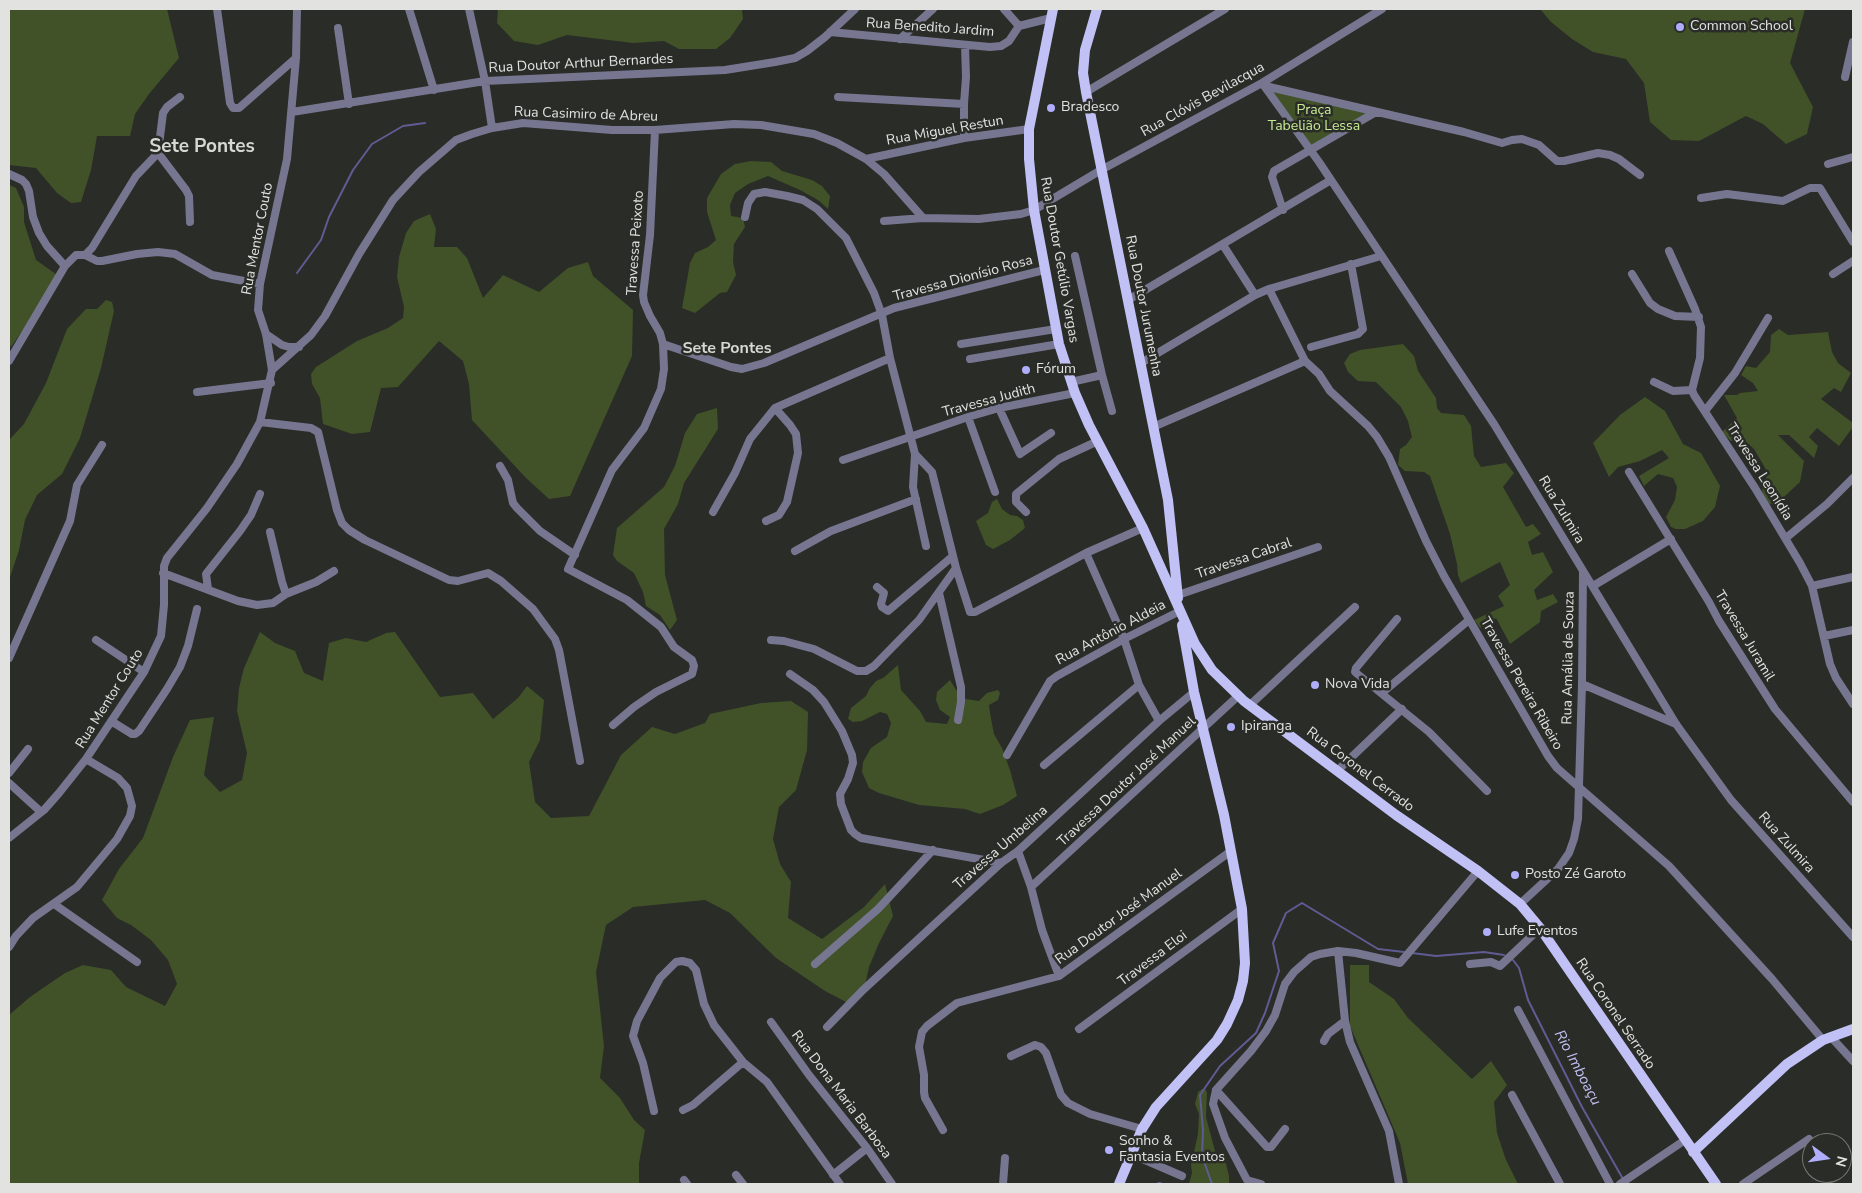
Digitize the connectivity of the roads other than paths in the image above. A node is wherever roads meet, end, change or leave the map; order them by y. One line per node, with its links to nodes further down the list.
1 (218, 9): 18 (street)
2 (297, 9): 18 (street, Rua Mentor Couto)
3 (409, 9): 22 (street)
4 (469, 9): 20 (street)
5 (855, 9): 14 (street, Rua Doutor Arthur Bernardes)
6 (933, 9): 15 (street)
7 (1004, 9): 12 (street)
8 (1097, 9): 23 (main road, Rua Doutor Jurumenha)
9 (1225, 9): 23 (street)
10 (1382, 9): 21 (street, Rua Clóvis Bevilacqua)
11 (1052, 14): 12 (street); 31 (main road, Rua Doutor Getúlio Vargas)
12 (1019, 26): 17 (street, Rua Benedito Jardim)
13 (338, 28): 26 (street)
14 (830, 32): 15 (street, Rua Benedito Jardim); 20 (street, Rua Doutor Arthur Bernardes)
15 (900, 39): 17 (street, Rua Benedito Jardim)
16 (1853, 42): 19 (street)
17 (965, 45): 27 (street)
18 (296, 58): 28 (street, Rua Mentor Couto)
19 (1845, 78)
20 (484, 81): 22 (street, Rua Doutor Arthur Bernardes); 30 (street)
21 (1264, 85): 29 (street); 34 (street, Rua Zulmira); 39 (street, Rua Clóvis Bevilacqua)
22 (434, 90): 26 (street, Rua Doutor Arthur Bernardes)
23 (1086, 92): 39 (main road, Rua Doutor Jurumenha)
24 (180, 97): 35 (street)
25 (838, 97): 27 (street)
26 (349, 104): 28 (street, Rua Doutor Arthur Bernardes)
27 (964, 104): 33 (street)
28 (292, 112): 62 (street, Rua Mentor Couto)
29 (1376, 112): 34 (street); 41 (street)
30 (492, 128): 32 (street, Rua Casimiro de Abreu); 74 (street, Rua Casimiro de Abreu)
31 (1029, 129): 33 (street, Rua Miguel Restun); 44 (main road, Rua Doutor Getúlio Vargas)
32 (655, 130): 37 (street, Rua Casimiro de Abreu); 71 (street, Travessa Peixoto)
33 (964, 138): 37 (street, Rua Miguel Restun)
34 (1310, 149): 42 (street, Rua Zulmira); 45 (street)
35 (158, 153): 49 (street); 53 (street)
36 (1853, 157): 38 (street)
37 (866, 159): 47 (street, Rua Casimiro de Abreu)
38 (1828, 164)
39 (1101, 170): 44 (street, Rua Clóvis Bevilacqua); 65 (main road, Rua Doutor Jurumenha)
40 (9, 174): 58 (street)
41 (1640, 175)
42 (1331, 180): 45 (street); 55 (street, Rua Zulmira)
43 (1701, 198): 50 (street)
44 (1034, 210): 47 (street); 59 (main road, Rua Doutor Getúlio Vargas)
45 (1283, 210): 51 (street)
46 (745, 218): 66 (street)
47 (923, 218): 48 (street)
48 (884, 221)
49 (190, 222)
50 (1853, 242)
51 (1223, 245): 64 (street); 65 (street)
52 (1669, 251): 67 (street)
53 (84, 255): 58 (street); 62 (street)
54 (1075, 256): 82 (street)
55 (1381, 256): 57 (street); 125 (street, Rua Zulmira)
56 (1853, 261): 61 (street)
57 (1351, 264): 63 (street); 75 (street)
58 (65, 266): 78 (street)
59 (1044, 270): 66 (street, Travessa Dionísio Rosa); 69 (main road, Rua Doutor Getúlio Vargas)
60 (1632, 274): 67 (street)
61 (1834, 274)
62 (260, 284): 70 (street, Rua Mentor Couto)
63 (1269, 289): 64 (street); 79 (street, Travessa Pereira Ribeiro)
64 (1255, 295): 80 (street)
65 (1128, 300): 80 (main road, Rua Doutor Jurumenha)
66 (882, 315): 71 (street, Travessa Dionísio Rosa); 76 (street)
67 (1699, 317): 86 (street)
68 (1768, 318): 91 (street)
69 (1056, 329): 72 (street); 73 (main road, Rua Doutor Getúlio Vargas)
70 (266, 334): 74 (street); 81 (street, Rua Mentor Couto)
71 (663, 344): 121 (street, Travessa Peixoto)
72 (961, 344)
73 (1059, 344): 77 (street); 83 (main road, Rua Doutor Getúlio Vargas)
74 (299, 347): 81 (street, Rua Casimiro de Abreu)
75 (1311, 347)
76 (890, 358): 89 (street); 97 (street)
77 (970, 359)
78 (9, 361)
79 (1305, 361): 95 (street); 139 (street, Travessa Pereira Ribeiro)
80 (1141, 363): 95 (main road, Rua Doutor Jurumenha)
81 (272, 370): 85 (street, Rua Mentor Couto)
82 (1102, 375): 83 (street); 92 (street)
83 (1071, 382): 88 (main road, Rua Doutor Getúlio Vargas)
84 (1654, 382): 86 (street)
85 (270, 383): 87 (street); 94 (street, Rua Mentor Couto)
86 (1692, 390): 91 (street, Travessa Leonídia)
87 (197, 392)
88 (1075, 393): 90 (street, Travessa Judith); 98 (main road, Rua Doutor Getúlio Vargas)
89 (775, 408): 108 (street); 110 (street)
90 (999, 408): 93 (street, Travessa Judith); 96 (street)
91 (1704, 410): 113 (street, Travessa Leonídia)
92 (1112, 411)
93 (968, 417): 97 (street, Travessa Judith); 105 (street)
94 (260, 422): 126 (street, Rua Mentor Couto); 166 (street)
95 (1153, 427): 116 (main road, Rua Doutor Jurumenha)
96 (1051, 433)
97 (911, 438): 100 (street); 101 (street, Travessa Judith)
98 (1098, 441): 109 (street); 111 (main road, Rua Doutor Getúlio Vargas)
99 (102, 445): 145 (street)
100 (915, 454): 107 (street); 122 (street)
101 (843, 460)
102 (500, 466): 121 (street)
103 (1628, 472): 114 (street, Travessa Juramil)
104 (1853, 478): 113 (street)
105 (995, 492)
106 (260, 494): 131 (street)
107 (916, 499): 115 (street); 118 (street)
108 (713, 512)
109 (1026, 512)
110 (766, 520)
111 (1143, 528): 119 (main road, Rua Doutor Getúlio Vargas); 120 (street)
112 (270, 532): 133 (street)
113 (1786, 538): 129 (street, Travessa Leonídia)
114 (1671, 539): 128 (street); 173 (street, Travessa Juramil)
115 (926, 546)
116 (1172, 546): 119 (main road); 134 (main road, Rua Doutor Jurumenha)
117 (1318, 548): 134 (street, Travessa Cabral)
118 (795, 551)
119 (1154, 551): 137 (main road, Rua Doutor Getúlio Vargas)
120 (1086, 553): 123 (street); 142 (street)
121 (575, 554): 161 (street, Travessa Peixoto)
122 (953, 556): 123 (street); 130 (street)
123 (956, 568): 132 (street)
124 (334, 571): 133 (street)
125 (1583, 571): 128 (street, Rua Zulmira); 149 (street, Rua Amália de Souza)
126 (163, 572): 131 (street); 147 (street, Rua Mentor Couto)
127 (1853, 577): 129 (street)
128 (1592, 586): 160 (street, Rua Zulmira)
129 (1812, 586): 141 (street, Travessa Leonídia)
130 (877, 587)
131 (208, 589): 133 (street)
132 (939, 593): 144 (street); 157 (street)
133 (286, 594)
134 (1178, 595): 137 (main road, Rua Doutor Jurumenha)
135 (1355, 607): 155 (street)
136 (197, 609): 158 (street)
137 (1180, 611): 142 (street, Rua Antônio Aldeia); 146 (main road, Rua Coronel Cerrado); 151 (main road)
138 (1397, 619): 152 (street)
139 (1469, 620): 152 (street); 171 (street, Travessa Pereira Ribeiro)
140 (1853, 630): 141 (street)
141 (1824, 636): 154 (street, Travessa Leonídia)
142 (1124, 639): 150 (street); 164 (street, Rua Antônio Aldeia)
143 (96, 640): 147 (street)
144 (771, 640)
145 (9, 658)
146 (1212, 670): 151 (main road); 153 (main road, Rua Coronel Cerrado)
147 (144, 672): 158 (street, Rua Mentor Couto)
148 (790, 674): 176 (street)
149 (1582, 684): 160 (street); 171 (street, Rua Amália de Souza)
150 (1140, 685): 159 (street); 167 (street)
151 (1194, 687): 159 (street, Travessa Umbelina); 162 (main road)
152 (1382, 693): 156 (street)
153 (1238, 696): 155 (main road, Rua Coronel Cerrado); 162 (street, Travessa Doutor José Manuel)
154 (1853, 704)
155 (1250, 705): 168 (main road, Rua Coronel Cerrado)
156 (1402, 708): 168 (street); 172 (street)
157 (958, 720)
158 (111, 721): 165 (street, Rua Mentor Couto)
159 (1159, 721): 177 (street, Travessa Umbelina)
160 (1676, 724): 186 (street, Rua Zulmira)
161 (613, 725)
162 (1203, 729): 178 (main road); 181 (street, Travessa Doutor José Manuel)
163 (28, 749): 169 (street)
164 (1007, 755)
165 (86, 759): 174 (street, Rua Mentor Couto); 182 (street)
166 (580, 761)
167 (1044, 765)
168 (1337, 771): 180 (main road, Rua Coronel Cerrado)
169 (9, 773)
170 (9, 783): 174 (street)
171 (1579, 786): 183 (street, Rua Amália de Souza); 199 (street, Travessa Pereira Ribeiro)
172 (1487, 791)
173 (1853, 802)
174 (41, 812): 175 (street, Rua Mentor Couto)
175 (9, 838)
176 (933, 850): 179 (street); 190 (street)
177 (1018, 851): 179 (street, Travessa Umbelina); 181 (street)
178 (1231, 851): 184 (main road); 192 (street, Rua Doutor José Manuel)
179 (1001, 863): 196 (street, Travessa Umbelina)
180 (1478, 871): 183 (main road, Rua Coronel Serrado); 188 (street)
181 (1032, 886): 192 (street)
182 (54, 904): 187 (street); 189 (street)
183 (1520, 904): 185 (main road, Rua Coronel Serrado)
184 (1242, 909): 197 (street, Travessa Eloi); 208 (main road)
185 (1540, 928): 191 (street); 211 (main road, Rua Coronel Serrado)
186 (1853, 937)
187 (9, 947)
188 (1338, 951): 194 (street); 204 (street)
189 (137, 962)
190 (816, 964)
191 (1470, 964)
192 (1059, 976): 210 (street, Rua Doutor José Manuel)
193 (1518, 1010): 220 (street)
194 (1345, 1021): 200 (street); 227 (street)
195 (771, 1022): 213 (street, Rua Dona Maria Barbosa)
196 (827, 1027)
197 (1079, 1029)
198 (1853, 1029): 199 (main road)
199 (1827, 1039): 202 (street, Travessa Pereira Ribeiro); 214 (main road)
200 (1324, 1041)
201 (1011, 1056): 208 (street)
202 (1853, 1061)
203 (743, 1062): 206 (street); 207 (street); 217 (street)
204 (1216, 1090): 209 (street); 226 (street)
205 (1512, 1095): 228 (street)
206 (683, 1110)
207 (654, 1111)
208 (1142, 1129): 215 (main road)
209 (1285, 1129)
210 (943, 1130)
211 (1685, 1140): 214 (main road, Rua Coronel Serrado); 230 (street)
212 (1802, 1145): 232 (street)
213 (867, 1148): 217 (street); 223 (street, Rua Dona Maria Barbosa)
214 (1693, 1152): 231 (main road, Rua Coronel Serrado)
215 (1131, 1154): 219 (street); 225 (main road)
216 (1005, 1158): 224 (street)
217 (833, 1174): 222 (street)
218 (736, 1175): 221 (street)
219 (1182, 1176)
220 (1608, 1182): 229 (street)
221 (743, 1184)
222 (840, 1184)
223 (892, 1184)
224 (1003, 1184)
225 (1119, 1184)
226 (1261, 1184)
227 (1399, 1184)
228 (1560, 1184)
229 (1599, 1184)
230 (1620, 1184)
231 (1716, 1184)
232 (1743, 1184)

